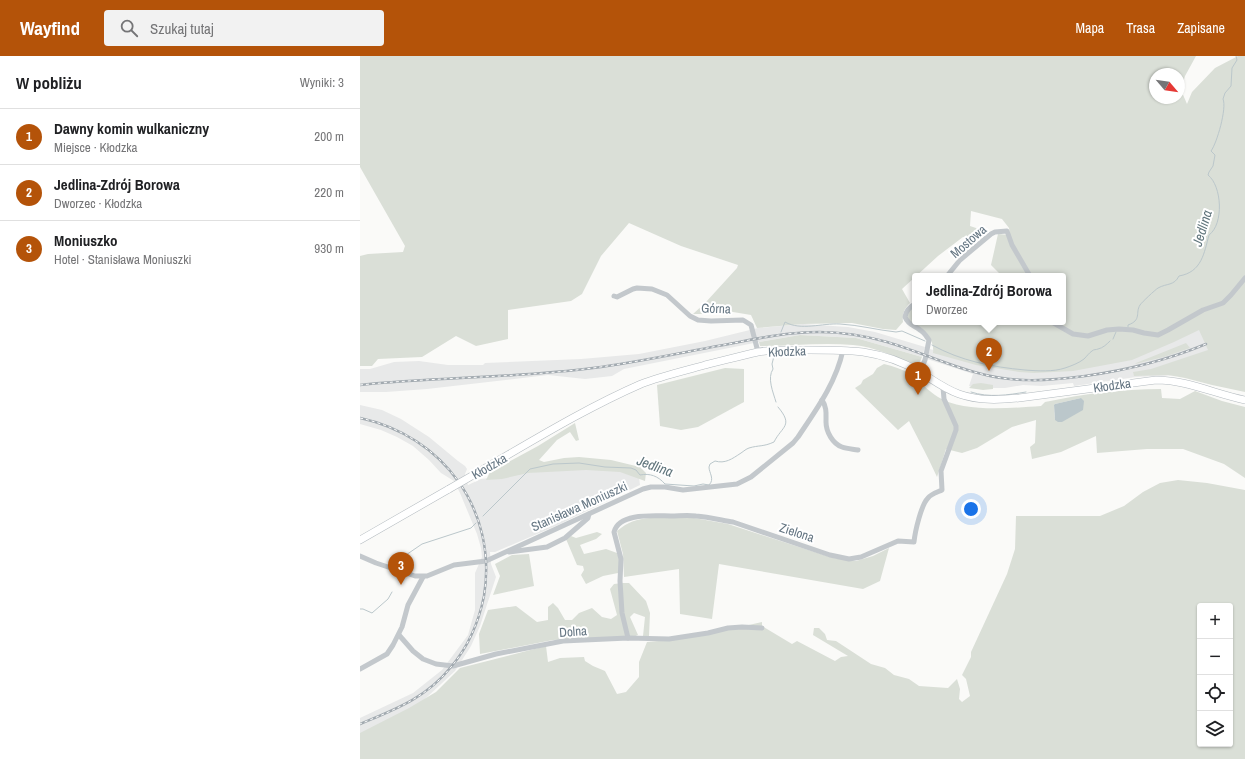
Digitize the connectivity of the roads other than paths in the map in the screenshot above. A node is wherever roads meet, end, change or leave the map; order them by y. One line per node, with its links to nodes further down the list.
1 (949, 273): 2 (street, Mostowa)
2 (1028, 273)
3 (1245, 278): 6 (street)
4 (614, 296): 8 (street, Górna)
5 (912, 306): 9 (street)
6 (1057, 325)
7 (843, 350): 8 (main road, Kłodzka); 9 (main road, Kłodzka); 11 (street, Stanisława Moniuszki)
8 (758, 352): 15 (main road, Kłodzka, bridge)
9 (920, 372): 10 (main road, Kłodzka)
10 (943, 387): 12 (main road, Kłodzka); 21 (street, Zielona)
11 (822, 400): 13 (street); 14 (street, Stanisława Moniuszki)
12 (1245, 400)
13 (858, 450)
14 (589, 514): 16 (street, Stanisława Moniuszki); 16 (street)
15 (360, 540)
16 (504, 552): 18 (street, Stanisława Moniuszki)
17 (360, 556): 18 (street)
18 (423, 577): 20 (street)
19 (762, 628): 21 (street, Dolna)
20 (399, 635): 21 (street, Dolna); 22 (street)
21 (628, 638)
22 (360, 669)

